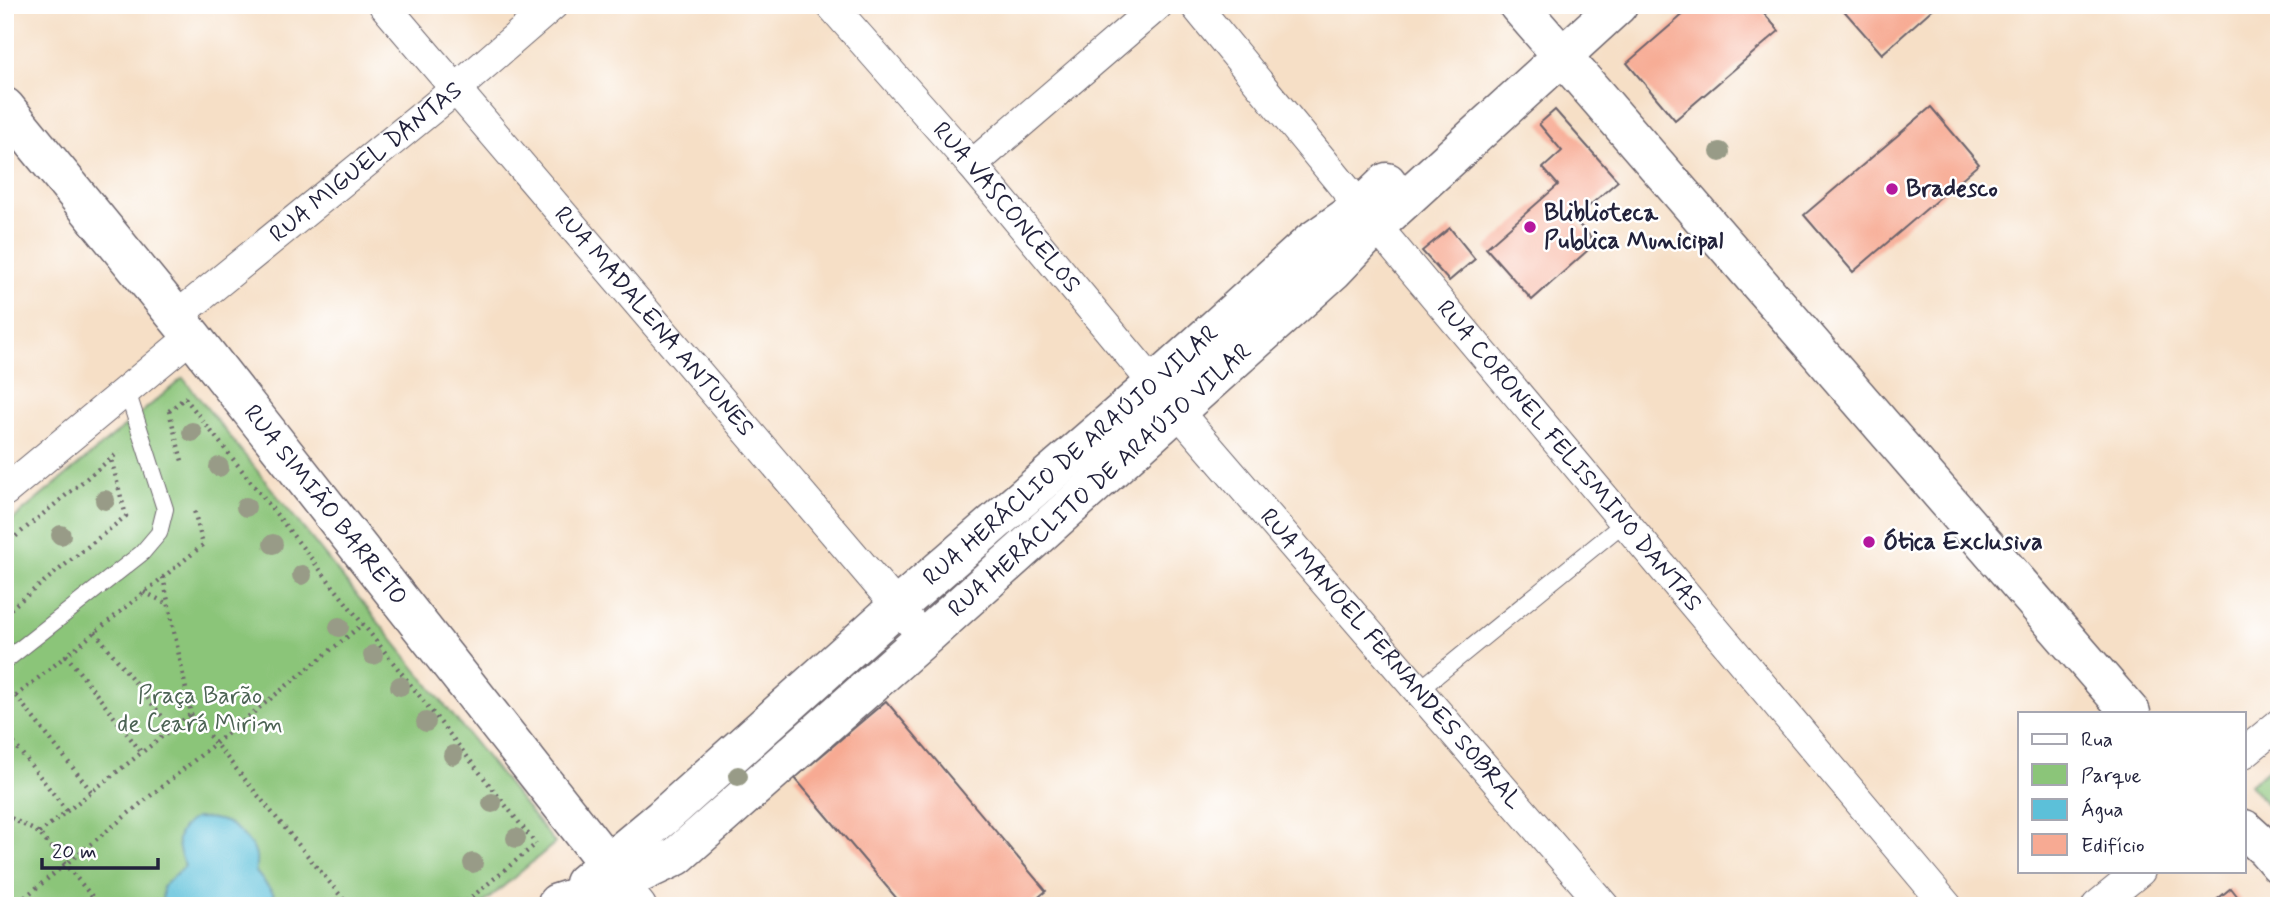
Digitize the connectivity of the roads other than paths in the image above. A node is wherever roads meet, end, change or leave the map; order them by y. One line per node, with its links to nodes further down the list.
1 (384, 5): 10 (street, RUA MADALENA ANTUNES)
2 (553, 5): 10 (street, RUA MIGUEL DANTAS)
3 (831, 5): 12 (street, RUA VASCONCELOS)
4 (1158, 5): 12 (street)
5 (1195, 5): 13 (street, RUA CORONEL FELISMINO DANTAS)
6 (1518, 5): 9 (main road)
7 (1579, 5): 9 (main road)
8 (1618, 5): 9 (main road)
9 (1553, 47): 13 (main road); 23 (main road)
10 (456, 89): 14 (street, RUA MIGUEL DANTAS); 19 (street, RUA MADALENA ANTUNES)
11 (5, 107): 14 (main road, RUA SIMIÃO BARRETO)
12 (972, 165): 16 (street, RUA VASCONCELOS)
13 (1368, 216): 16 (main road, RUA HERÁCLITO DE ARAÚJO VILAR); 18 (street, RUA CORONEL FELISMINO DANTAS)
14 (184, 326): 15 (street, RUA MIGUEL DANTAS); 29 (main road, RUA SIMIÃO BARRETO)
15 (127, 391): 17 (street, RUA MIGUEL DANTAS); 21 (lane)
16 (1166, 397): 19 (main road, RUA HERÁCLIO DE ARAÚJO VILAR); 20 (main road, RUA HERÁCLITO DE ARAÚJO VILAR); 22 (street, RUA MANOEL FERNANDES SOBRAL)
17 (5, 491)
18 (1625, 522): 22 (lane); 32 (street, RUA CORONEL FELISMINO DANTAS)
19 (897, 607): 20 (street, RUA MADALENA ANTUNES); 29 (main road, RUA HERÁCLIO DE ARAÚJO VILAR)
20 (924, 638): 29 (main road, RUA HERÁCLITO DE ARAÚJO VILAR)
21 (5, 661)
22 (1419, 690): 31 (street, RUA MANOEL FERNANDES SOBRAL)
23 (2130, 712)
24 (2279, 724): 25 (street)
25 (2246, 751)
26 (2246, 831): 27 (main road)
27 (2279, 864)
28 (2139, 872): 33 (street)
29 (624, 884): 30 (main road, RUA HERÁCLIO DE ARAÚJO VILAR)
30 (556, 904)
31 (1605, 906)
32 (1947, 906)
33 (2097, 906)

